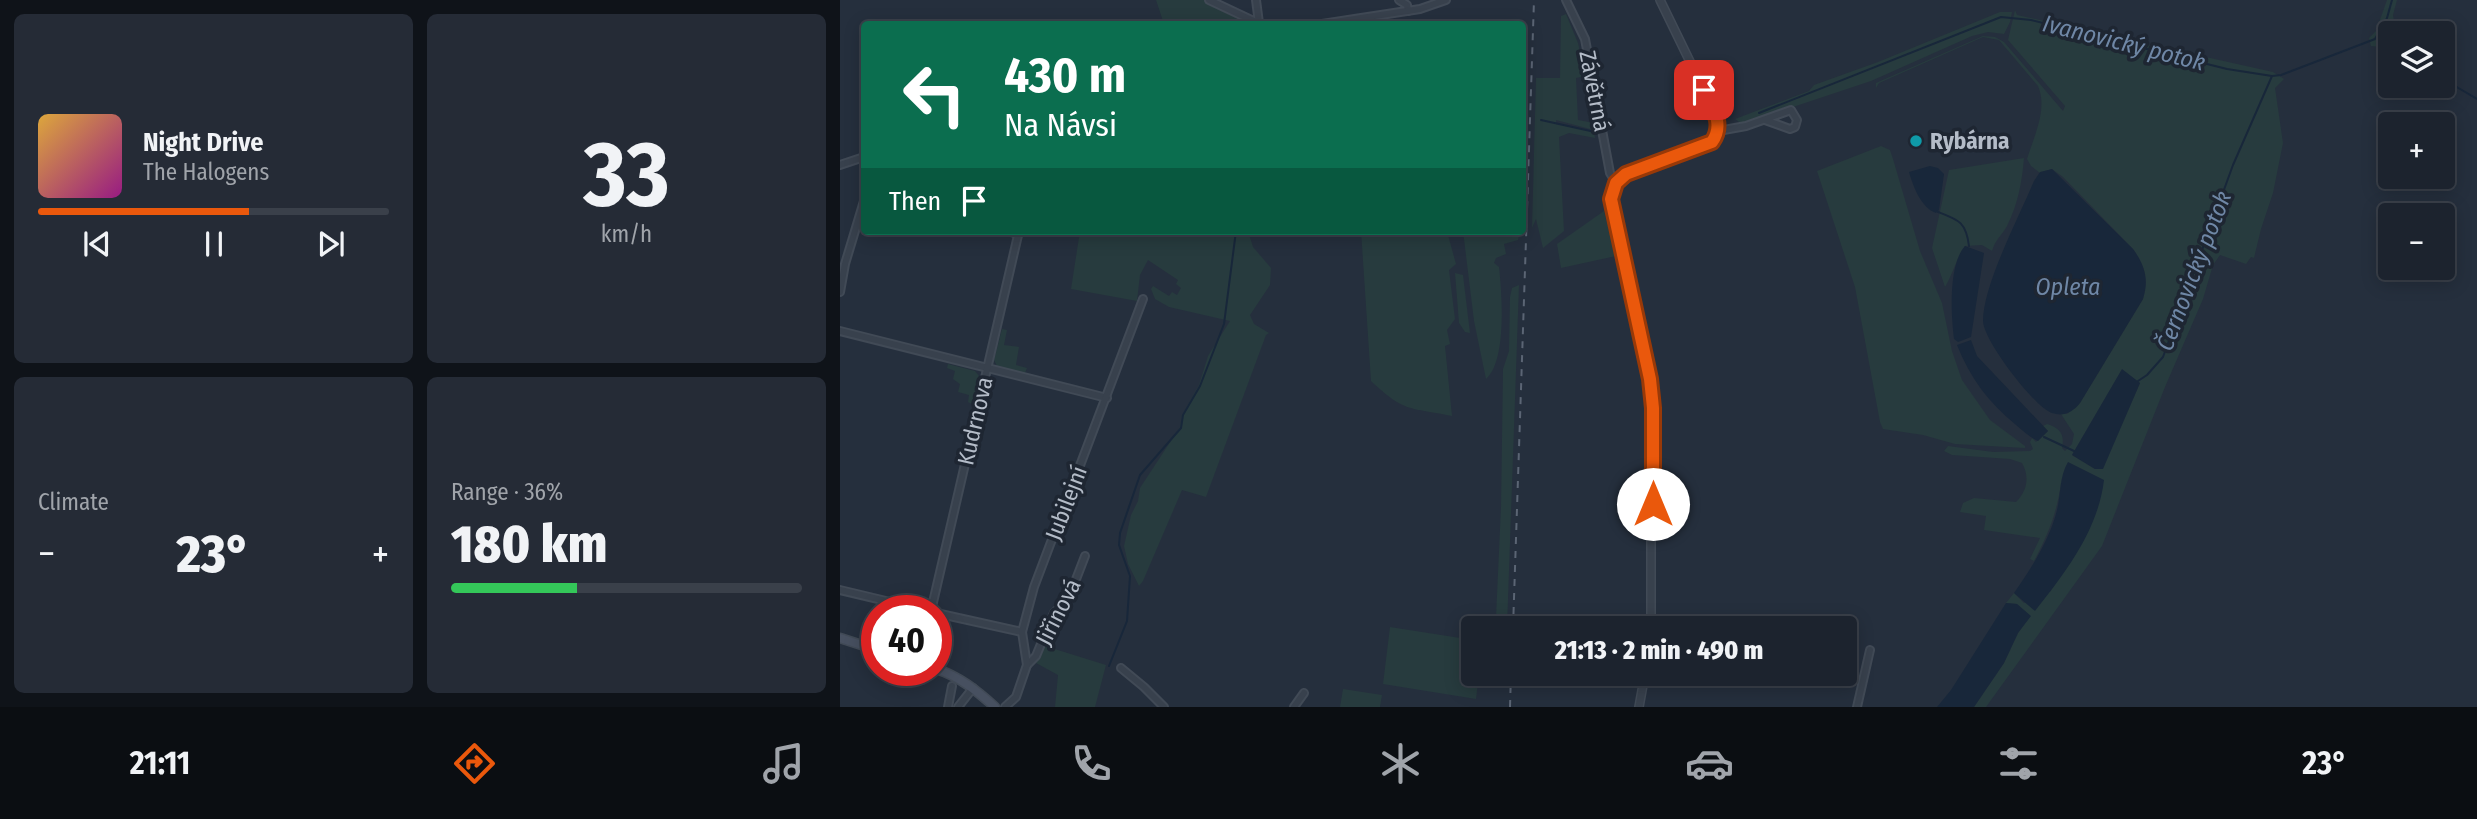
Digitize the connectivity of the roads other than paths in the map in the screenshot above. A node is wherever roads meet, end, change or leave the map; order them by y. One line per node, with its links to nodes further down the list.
1 (1209, 0): 8 (street)
2 (1256, 0): 9 (street)
3 (1399, 0): 7 (street)
4 (1446, 0): 7 (street)
5 (1566, 0): 15 (street, Závětrná)
6 (1660, 0): 12 (street)
7 (1408, 11): 10 (street)
8 (1254, 21)
9 (1260, 21)
10 (1342, 21)
11 (1765, 120): 11 (street); 12 (street)
12 (1718, 131): 15 (street)
13 (861, 158): 14 (street)
14 (840, 165)
15 (1616, 183): 27 (street)
16 (861, 211): 18 (street)
17 (1019, 235): 21 (street, Kudrnova)
18 (840, 292)
19 (1143, 299): 22 (street, Jubilejní)
20 (840, 331): 21 (street)
21 (987, 368): 22 (street); 26 (street, Kudrnova)
22 (1107, 398): 29 (street, Jubilejní)
23 (1085, 556): 33 (street, Jiřinová)
24 (840, 590): 25 (street)
25 (861, 595)
26 (934, 595)
27 (1651, 616)
28 (952, 617): 29 (street)
29 (1022, 632): 33 (street, Jubilejní)
30 (840, 638): 31 (main road)
31 (861, 645)
32 (1870, 650): 47 (street)
33 (1027, 665): 43 (street, Jubilejní)
34 (1121, 668): 44 (street)
35 (952, 674): 38 (main road)
36 (952, 686): 40 (street)
37 (1643, 686): 46 (street)
38 (973, 688): 41 (street); 42 (main road)
39 (1304, 693): 45 (street)
40 (948, 707)
41 (958, 707)
42 (995, 707)
43 (1005, 707)
44 (1164, 707)
45 (1294, 707)
46 (1639, 707)
47 (1857, 707)

